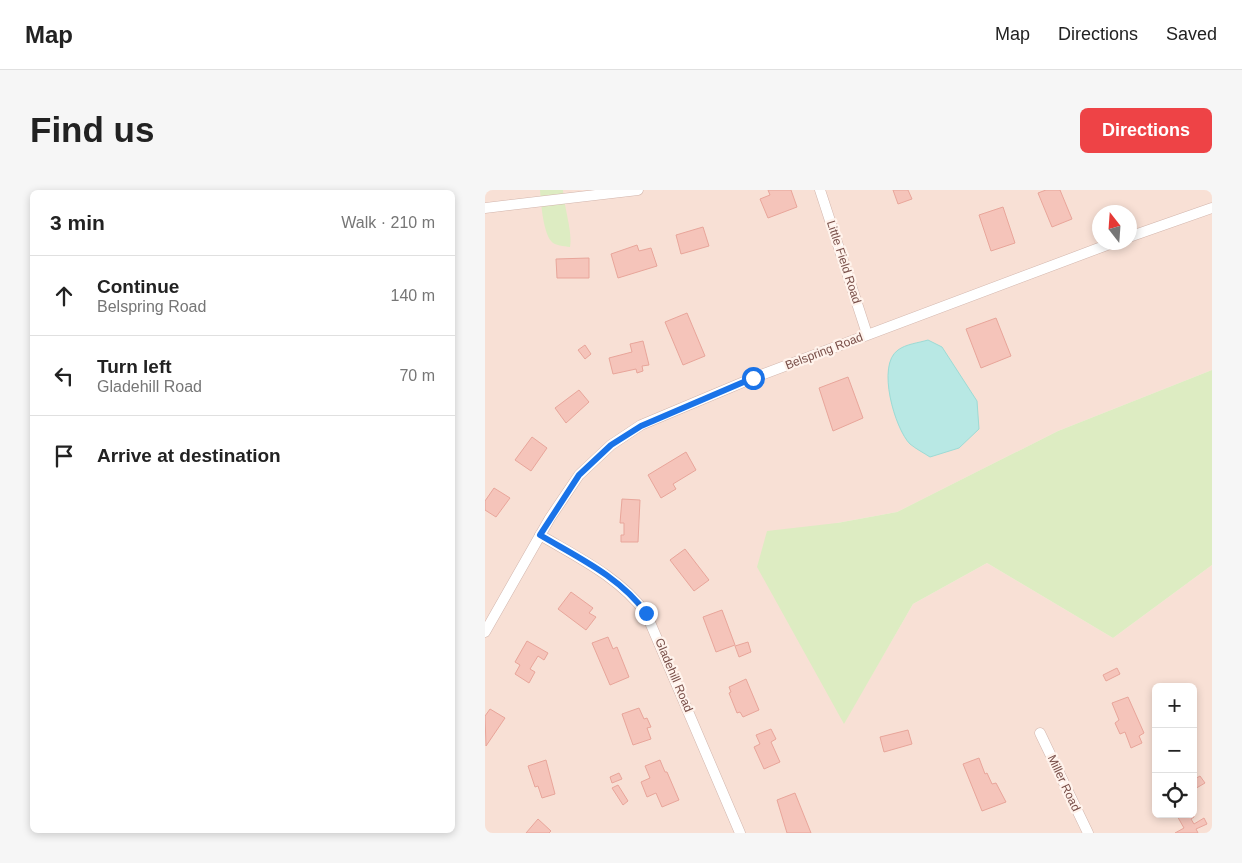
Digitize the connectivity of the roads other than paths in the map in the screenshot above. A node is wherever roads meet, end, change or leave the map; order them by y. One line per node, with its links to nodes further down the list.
1 (638, 190): 3 (street)
2 (820, 190): 7 (street, Little Field Road)
3 (485, 208)
4 (1212, 208): 5 (street)
5 (1137, 234)
6 (1093, 250): 7 (street, Belspring Road)
7 (867, 334): 8 (street, Belspring Road)
8 (540, 535): 9 (street, Belspring Road); 11 (street, Gladehill Road)
9 (485, 632)
10 (1040, 733): 12 (street, Miller Road)
11 (740, 833)
12 (1088, 833)

